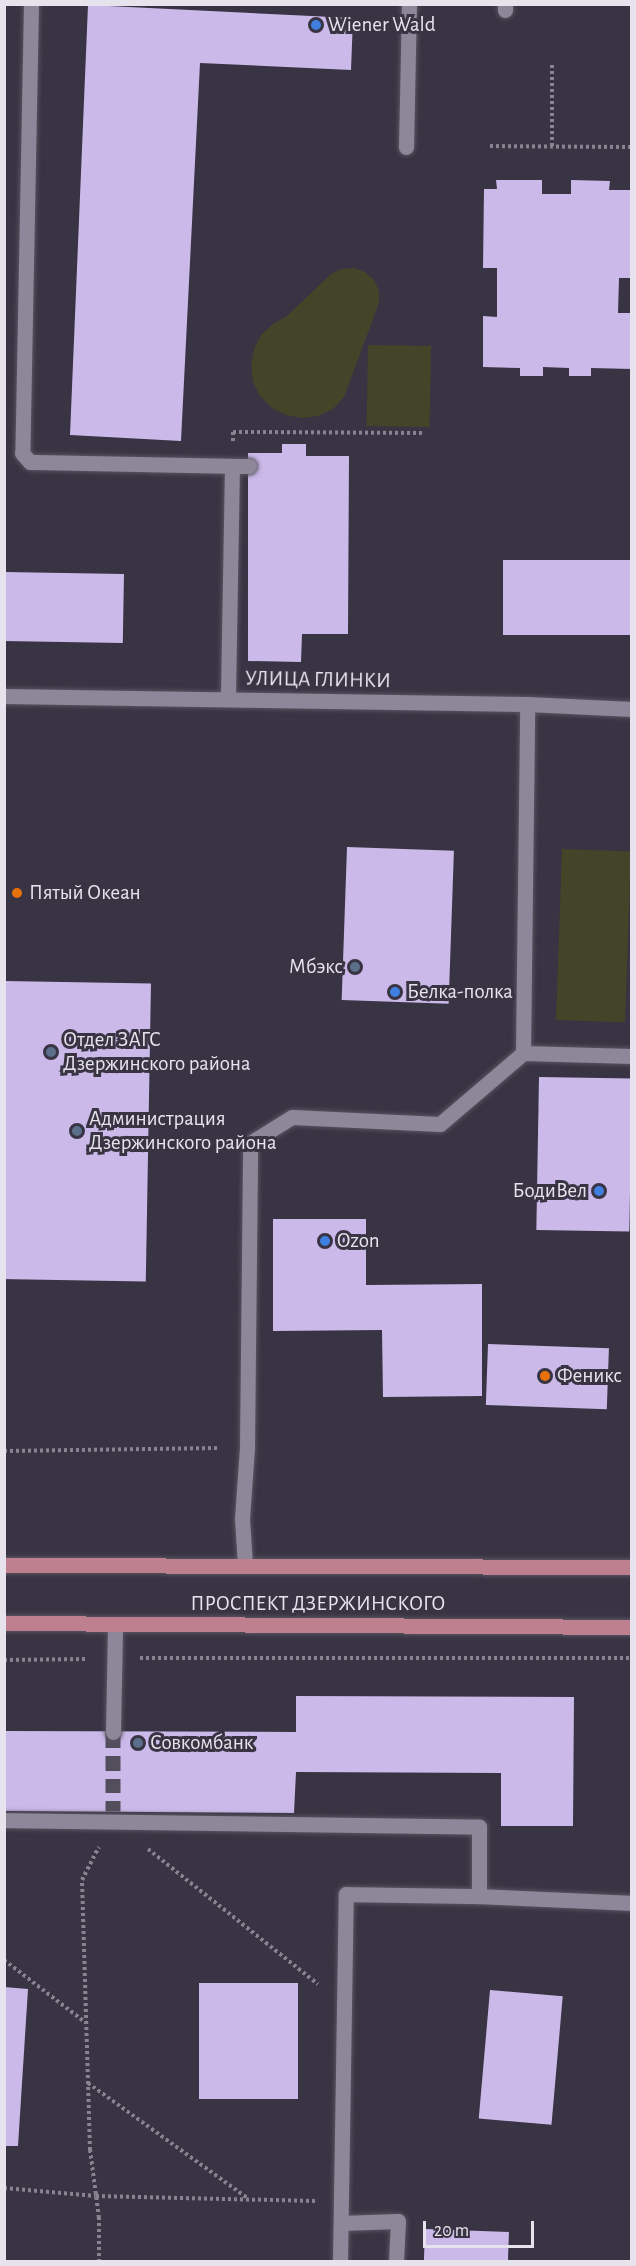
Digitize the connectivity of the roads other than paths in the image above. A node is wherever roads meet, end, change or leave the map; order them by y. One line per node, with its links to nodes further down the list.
1 (31, 4): 4 (street)
2 (409, 4): 3 (street)
3 (406, 147)
4 (232, 466): 5 (street); 7 (street)
5 (249, 466)
6 (4, 696): 7 (street, УЛИЦА ГЛИНКИ)
7 (228, 699): 8 (street, УЛИЦА ГЛИНКИ)
8 (527, 704): 9 (street, УЛИЦА ГЛИНКИ); 10 (street)
9 (632, 709)
10 (523, 1053): 11 (street); 13 (street)
11 (632, 1056)
12 (4, 1565): 13 (main road, ПРОСПЕКТ ДЗЕРЖИНСКОГО)
13 (245, 1565): 14 (main road, ПРОСПЕКТ ДЗЕРЖИНСКОГО)
14 (632, 1567)
15 (4, 1623): 16 (main road, ПРОСПЕКТ ДЗЕРЖИНСКОГО)
16 (115, 1624): 17 (main road, ПРОСПЕКТ ДЗЕРЖИНСКОГО); 18 (street)
17 (632, 1627)
18 (113, 1732)
19 (4, 1820): 20 (street)
20 (478, 1896): 21 (street); 22 (street)
21 (632, 1903)
22 (341, 2223): 23 (street); 24 (street)
23 (340, 2262)
24 (396, 2262)

